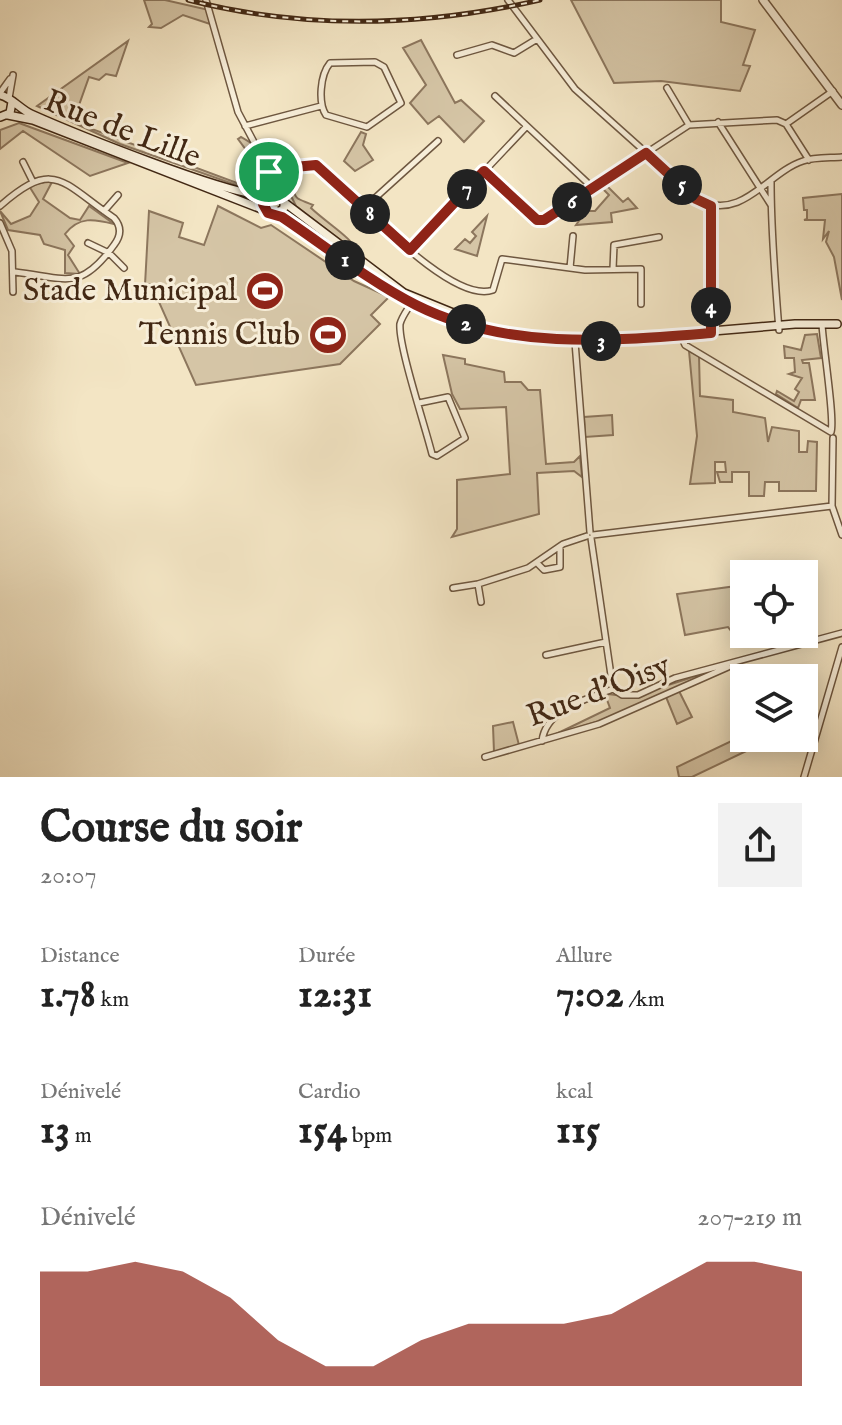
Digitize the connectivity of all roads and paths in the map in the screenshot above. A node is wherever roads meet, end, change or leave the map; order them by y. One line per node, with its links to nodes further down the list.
1 (206, 0): 17 (street)
2 (508, 0): 4 (street)
3 (763, 0): 7 (main road)
4 (537, 39): 5 (street); 20 (street)
5 (457, 55)
6 (667, 88): 16 (street)
7 (833, 91): 11 (main road); 15 (street)
8 (0, 94): 10 (main road, Rue de Lille); 10 (street)
9 (495, 96): 18 (street)
10 (10, 100): 13 (main road); 31 (main road, Rue de Lille)
11 (842, 105)
12 (321, 106): 12 (street); 17 (street)
13 (3, 117): 37 (main road, Rue de Lille)
14 (718, 122): 15 (street); 16 (street); 29 (street)
15 (786, 124): 22 (street)
16 (689, 125): 20 (street)
17 (245, 126): 25 (street)
18 (527, 126): 24 (street); 28 (street)
19 (438, 141): 36 (street)
20 (646, 153): 28 (street); 35 (street)
21 (842, 157): 22 (street)
22 (809, 160): 27 (street)
23 (23, 162): 26 (street)
24 (484, 171): 28 (street); 44 (street)
25 (269, 172): 31 (street); 32 (street); 36 (street)
26 (32, 180): 34 (street); 38 (street)
27 (771, 182): 29 (street); 33 (street)
28 (593, 188)
29 (761, 189): 33 (street); 35 (street)
30 (118, 195): 38 (street)
31 (266, 195): 32 (main road, Rue de Lille); 37 (main road)
32 (284, 199): 39 (main road); 51 (main road)
33 (771, 205): 55 (street)
34 (0, 206)
35 (711, 206): 56 (street)
36 (364, 208): 44 (street)
37 (264, 209): 39 (main road, Rue de Lille)
38 (104, 211): 45 (street)
39 (276, 214): 51 (main road)
40 (0, 223): 49 (street)
41 (573, 236): 47 (street)
42 (659, 237): 48 (street)
43 (88, 243): 45 (street)
44 (410, 250): 47 (street)
45 (109, 253): 46 (street); 49 (street)
46 (124, 268)
47 (570, 268): 48 (street)
48 (613, 269): 52 (street)
49 (15, 272): 50 (street)
50 (13, 292)
51 (413, 301): 58 (main road); 59 (street)
52 (641, 304)
53 (839, 324): 54 (main road)
54 (822, 325): 55 (main road); 60 (street)
55 (779, 328): 56 (main road)
56 (711, 333): 57 (main road)
57 (681, 336): 58 (main road); 60 (street)
58 (575, 341): 62 (street)
59 (419, 403): 59 (street)
60 (832, 435): 61 (street)
61 (832, 506): 62 (street); 63 (street)
62 (590, 535): 64 (street); 70 (street)
63 (842, 535)
64 (560, 546): 65 (street); 65 (street)
65 (538, 564): 66 (street)
66 (478, 584): 67 (street); 68 (street)
67 (453, 588)
68 (481, 602)
69 (842, 633): 73 (street, Rue d'Oisy)
70 (606, 642): 72 (street); 74 (street)
71 (842, 647): 77 (street)
72 (546, 655)
73 (728, 667): 74 (street, Rue d'Oisy); 75 (street, Rue d'Oisy)
74 (613, 689): 75 (street)
75 (542, 741): 76 (street, Rue d'Oisy)
76 (485, 757)
77 (804, 777)

